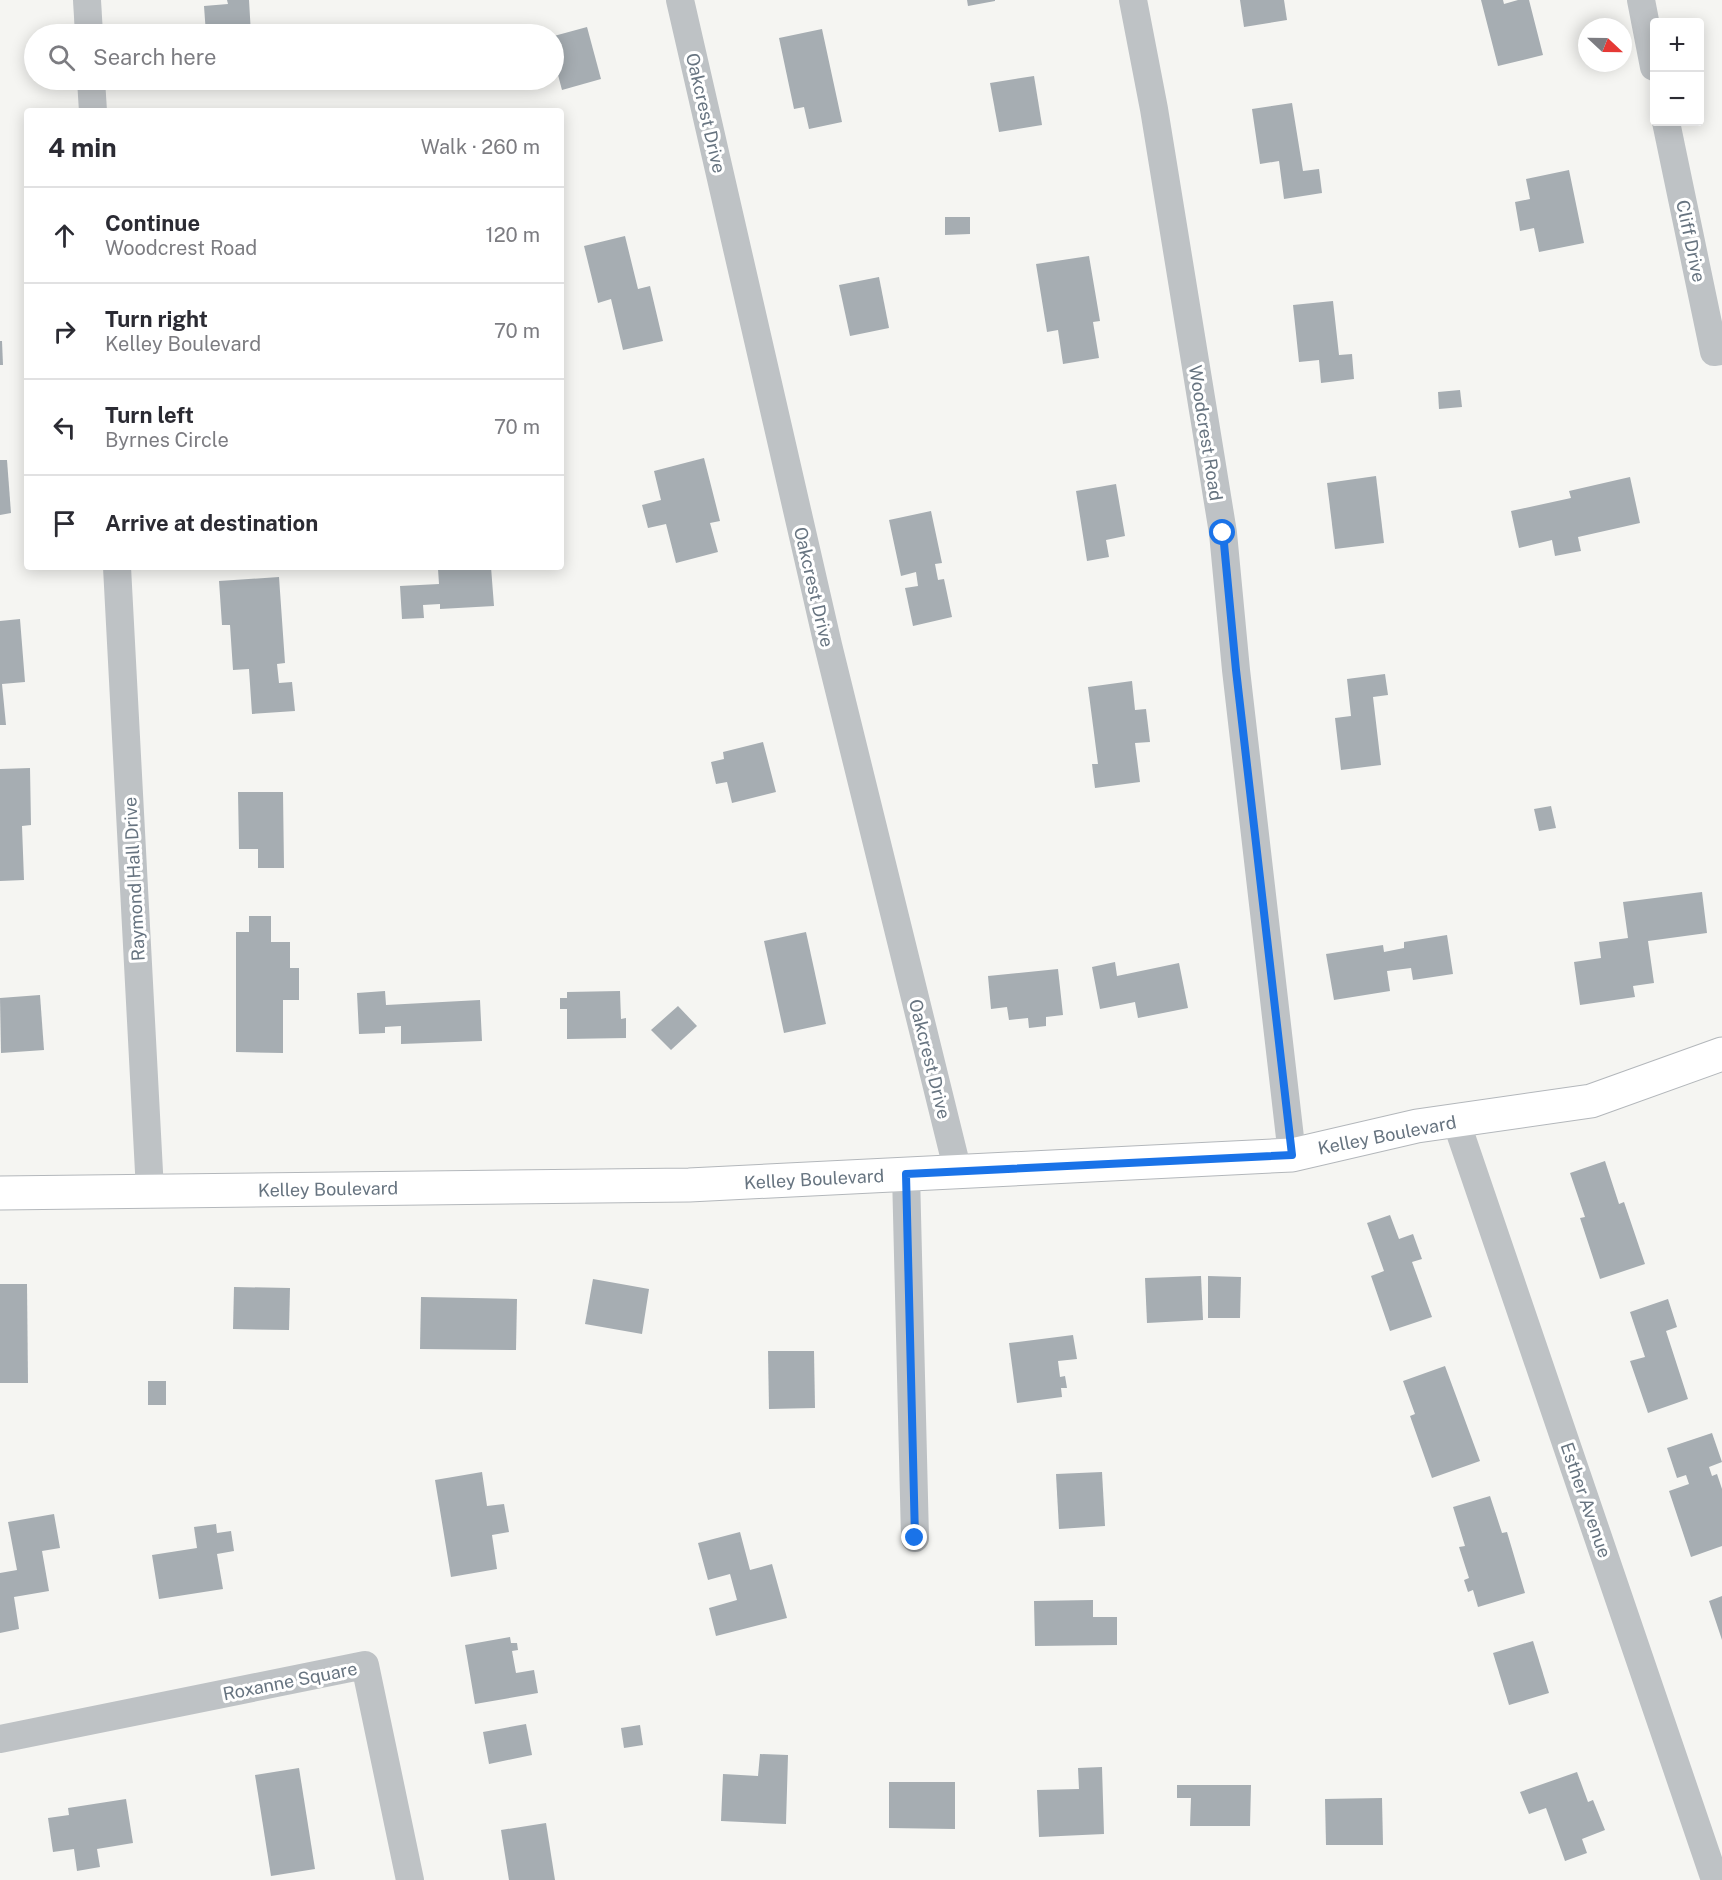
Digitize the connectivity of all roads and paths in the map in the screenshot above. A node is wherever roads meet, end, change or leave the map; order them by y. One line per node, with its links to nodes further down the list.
1 (87, 0): 5 (street)
2 (680, 0): 15 (street, Oakcrest Drive)
3 (1133, 0): 14 (street, Woodcrest Road)
4 (1641, 0): 6 (street)
5 (88, 24)
6 (1650, 46)
7 (92, 90): 8 (street)
8 (93, 108)
9 (1667, 126): 10 (street, Cliff Drive)
10 (1722, 351)
11 (117, 570): 17 (street, Raymond Hall Drive)
12 (1722, 1054): 13 (main road, Kelley Boulevard)
13 (1456, 1121): 14 (main road, Kelley Boulevard); 22 (street, Esther Avenue)
14 (1292, 1155): 15 (main road, Kelley Boulevard)
15 (958, 1172): 16 (main road, Kelley Boulevard)
16 (906, 1174): 17 (main road, Kelley Boulevard); 19 (street)
17 (150, 1191): 18 (main road, Kelley Boulevard)
18 (0, 1193)
19 (915, 1538)
20 (0, 1739): 21 (street, Roxanne Square)
21 (410, 1880)
22 (1716, 1880)

